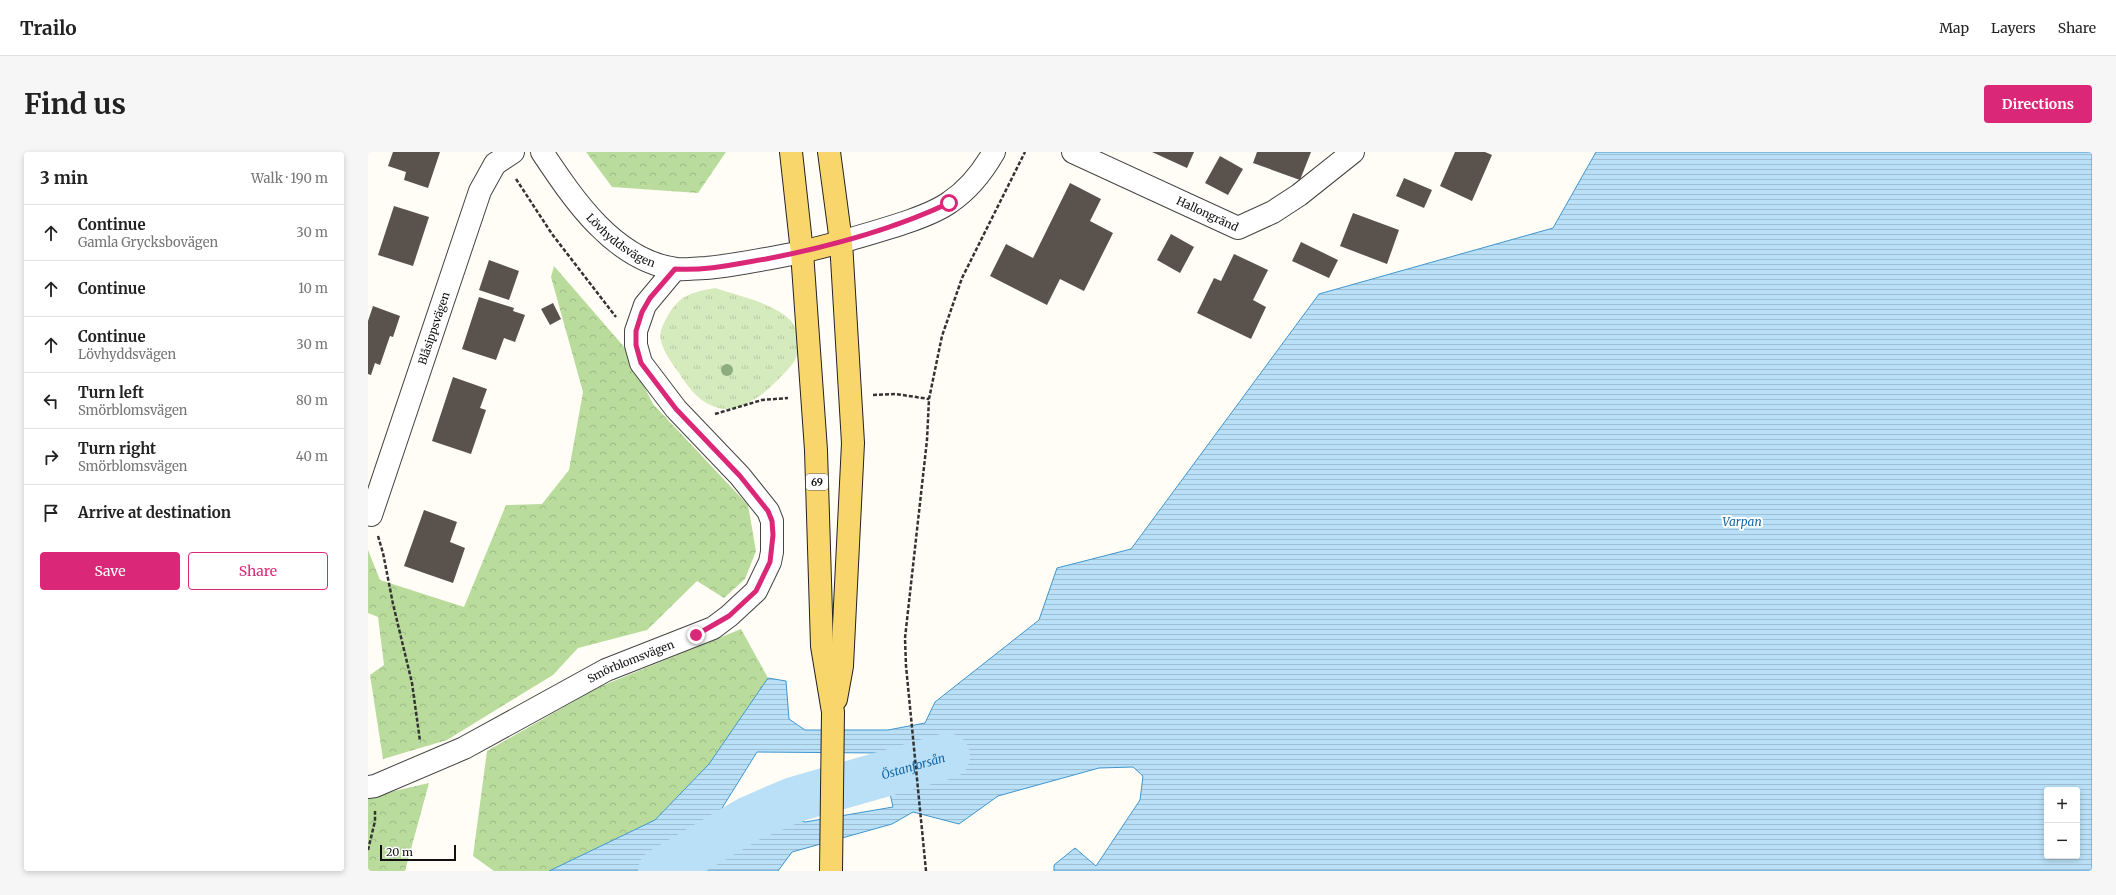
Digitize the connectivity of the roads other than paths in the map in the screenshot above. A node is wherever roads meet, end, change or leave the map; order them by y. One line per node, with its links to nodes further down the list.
1 (542, 152): 10 (street, Lövhyddsvägen)
2 (791, 152): 9 (main road, 69)
3 (829, 152): 8 (main road, 69)
4 (994, 152): 8 (street)
5 (1073, 152): 6 (street, Hallongränd)
6 (1353, 152)
7 (508, 155): 11 (street, Blåsippsvägen)
8 (841, 242): 9 (main road); 12 (main road, 69)
9 (802, 252): 10 (street, Lövhyddsvägen); 12 (main road, 69)
10 (675, 269): 13 (street, Smörblomsvägen)
11 (371, 515)
12 (833, 712): 14 (main road, 69)
13 (371, 787)
14 (832, 871)

